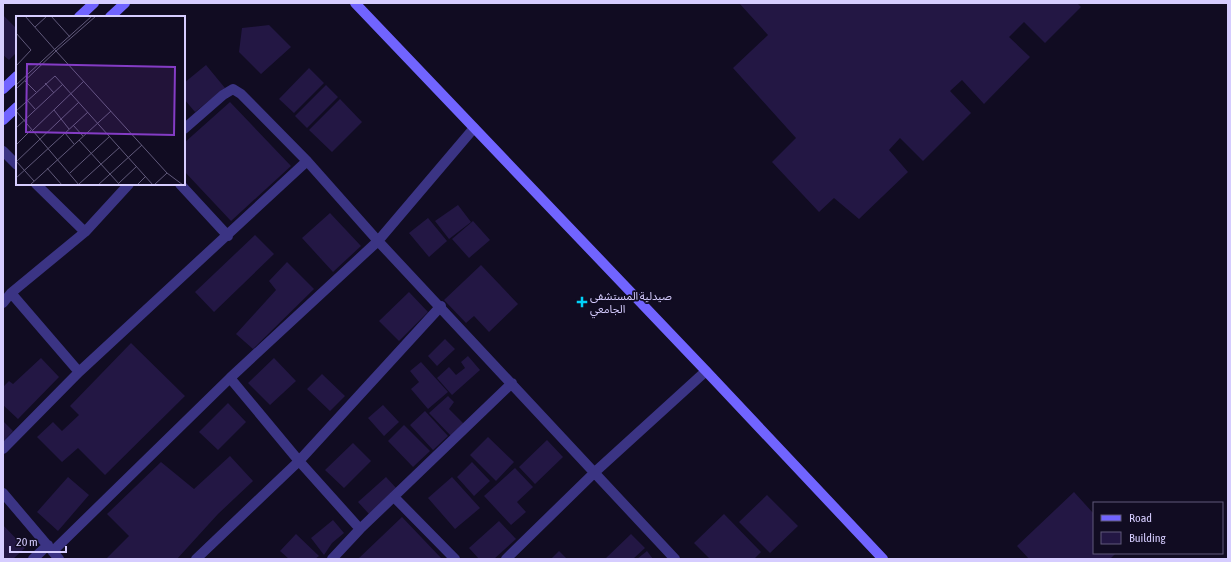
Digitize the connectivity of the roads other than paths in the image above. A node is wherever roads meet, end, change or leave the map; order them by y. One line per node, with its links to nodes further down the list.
1 (94, 3): 4 (street)
2 (124, 3): 5 (street)
3 (355, 3): 11 (street)
4 (80, 16)
5 (111, 16)
6 (16, 77): 7 (street)
7 (3, 89)
8 (16, 108): 9 (street)
9 (3, 120)
10 (185, 128): 13 (street)
11 (474, 128): 20 (street); 24 (street)
12 (3, 151): 14 (street)
13 (307, 161): 19 (street); 20 (street)
14 (16, 164)
15 (37, 185): 18 (street)
16 (128, 185): 18 (street)
17 (181, 185): 19 (street)
18 (84, 232): 21 (street)
19 (228, 236): 25 (street)
20 (378, 241): 23 (street); 26 (street)
21 (11, 293): 22 (street); 25 (street)
22 (3, 303)
23 (440, 306): 27 (street); 29 (street)
24 (706, 371): 30 (street); 41 (street)
25 (79, 372): 28 (street)
26 (230, 378): 29 (street); 34 (street)
27 (512, 383): 30 (street); 32 (street)
28 (3, 449)
29 (299, 460): 33 (street); 36 (street)
30 (595, 472): 39 (street); 40 (street)
31 (3, 493): 34 (street)
32 (394, 497): 33 (street); 38 (street)
33 (360, 529): 37 (street)
34 (53, 552): 35 (street)
35 (33, 559)
36 (196, 559)
37 (332, 559)
38 (455, 559)
39 (506, 559)
40 (675, 559)
41 (883, 559)

